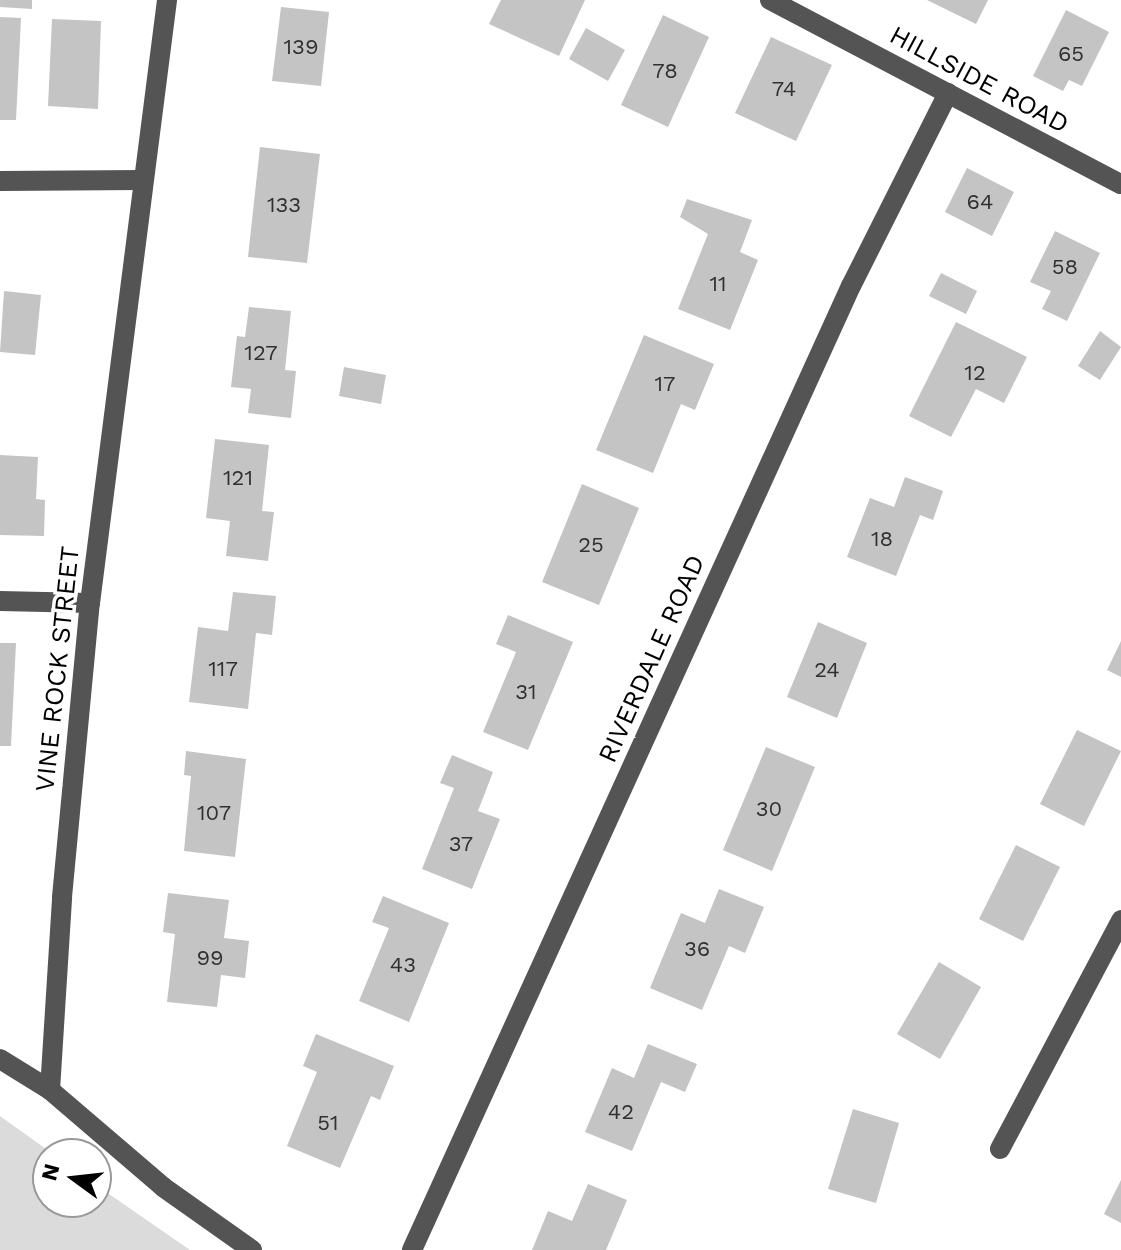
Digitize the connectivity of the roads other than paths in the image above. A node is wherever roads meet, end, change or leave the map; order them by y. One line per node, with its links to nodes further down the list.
1 (167, 0): 4 (street, VINE ROCK STREET)
2 (770, 0): 3 (street, HILLSIDE ROAD)
3 (948, 93): 6 (street, HILLSIDE ROAD); 14 (street, RIVERDALE ROAD)
4 (141, 180): 5 (street); 8 (street, VINE ROCK STREET)
5 (0, 181)
6 (1121, 184)
7 (0, 601): 8 (street)
8 (90, 603): 11 (street, VINE ROCK STREET)
9 (1121, 920): 12 (street)
10 (0, 1059): 11 (street)
11 (50, 1090): 13 (street)
12 (1000, 1149)
13 (252, 1250)
14 (412, 1250)

